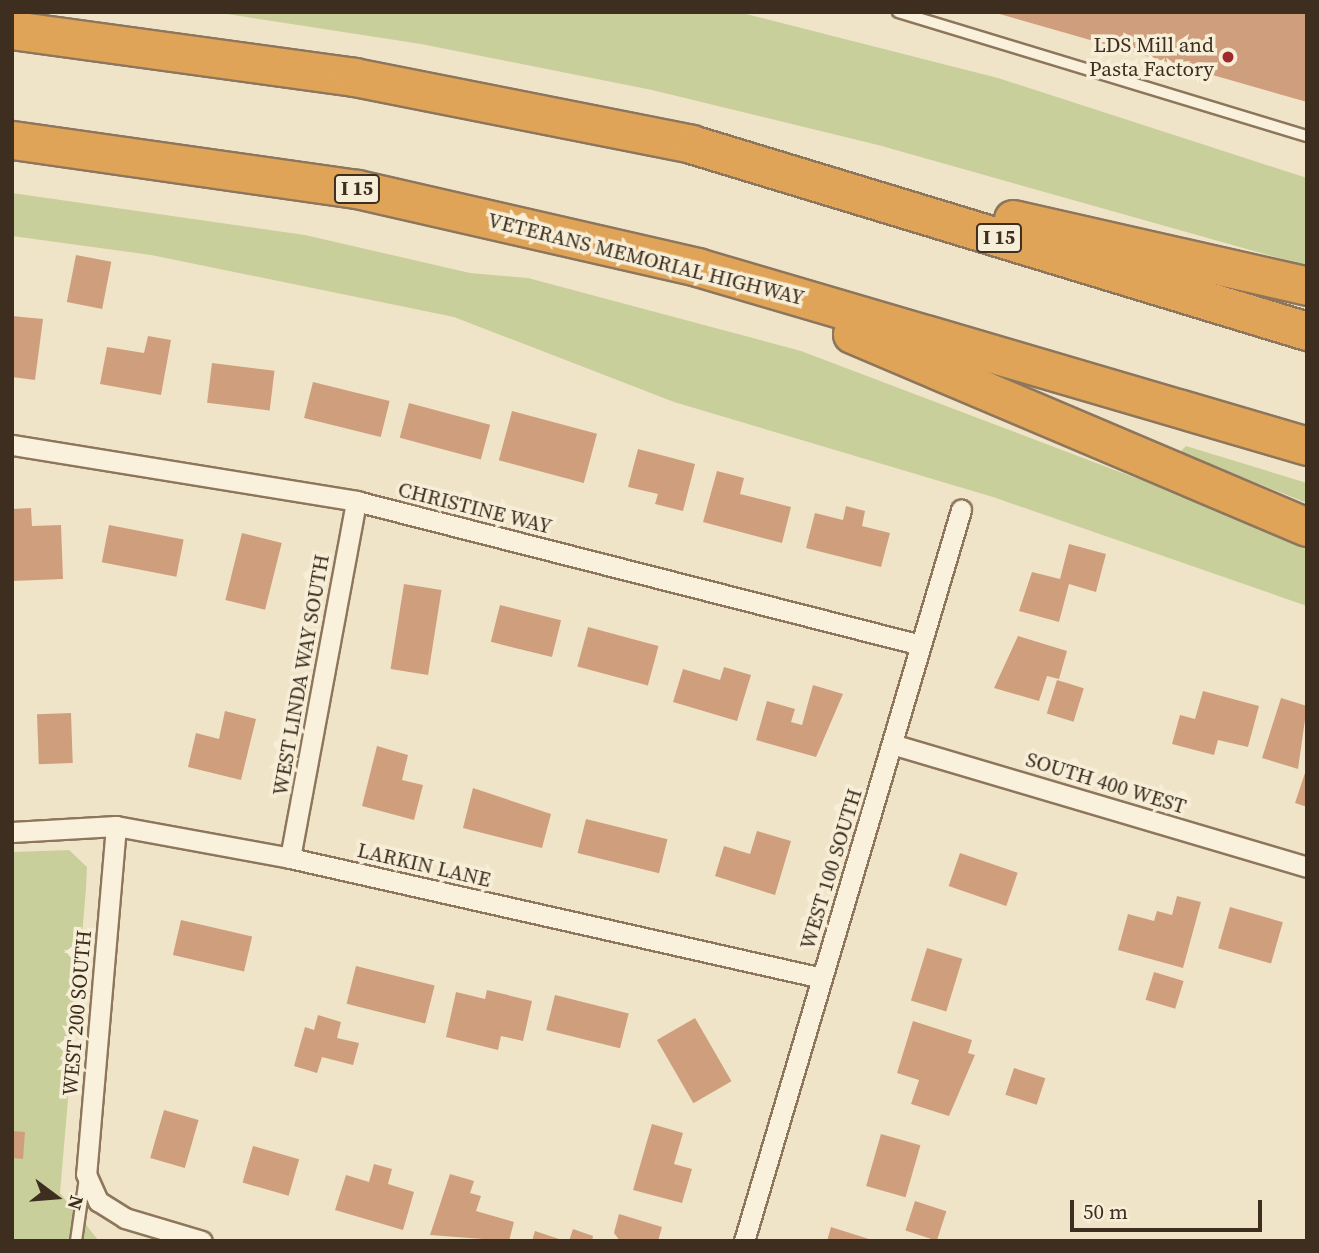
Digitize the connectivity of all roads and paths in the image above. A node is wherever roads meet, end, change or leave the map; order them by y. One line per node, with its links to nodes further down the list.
1 (898, 12): 3 (lane)
2 (12, 30): 5 (highway, I 15)
3 (1307, 136)
4 (12, 141): 6 (highway, VETERANS MEMORIAL HIGHWAY / I 15)
5 (691, 144): 7 (highway); 8 (highway, I 15)
6 (697, 267): 10 (highway, VETERANS MEMORIAL HIGHWAY / I 15); 13 (highway)
7 (1307, 286)
8 (1307, 331)
9 (12, 445): 11 (street, CHRISTINE WAY)
10 (1307, 446)
11 (356, 501): 14 (street, CHRISTINE WAY); 18 (street, WEST LINDA WAY SOUTH)
12 (961, 510): 14 (street, WEST 100 SOUTH)
13 (1307, 527)
14 (921, 645): 15 (street, WEST 100 SOUTH)
15 (892, 744): 19 (street, SOUTH 400 WEST); 20 (street, WEST 100 SOUTH)
16 (116, 826): 17 (street, LARKIN LANE); 18 (street, LARKIN LANE); 21 (street, WEST 200 SOUTH)
17 (12, 832)
18 (290, 858): 20 (street, LARKIN LANE)
19 (1307, 867)
20 (822, 978): 24 (street, WEST 100 SOUTH)
21 (86, 1174): 22 (lane); 23 (street, WEST 200 SOUTH)
22 (76, 1241)
23 (202, 1241)
24 (744, 1241)

